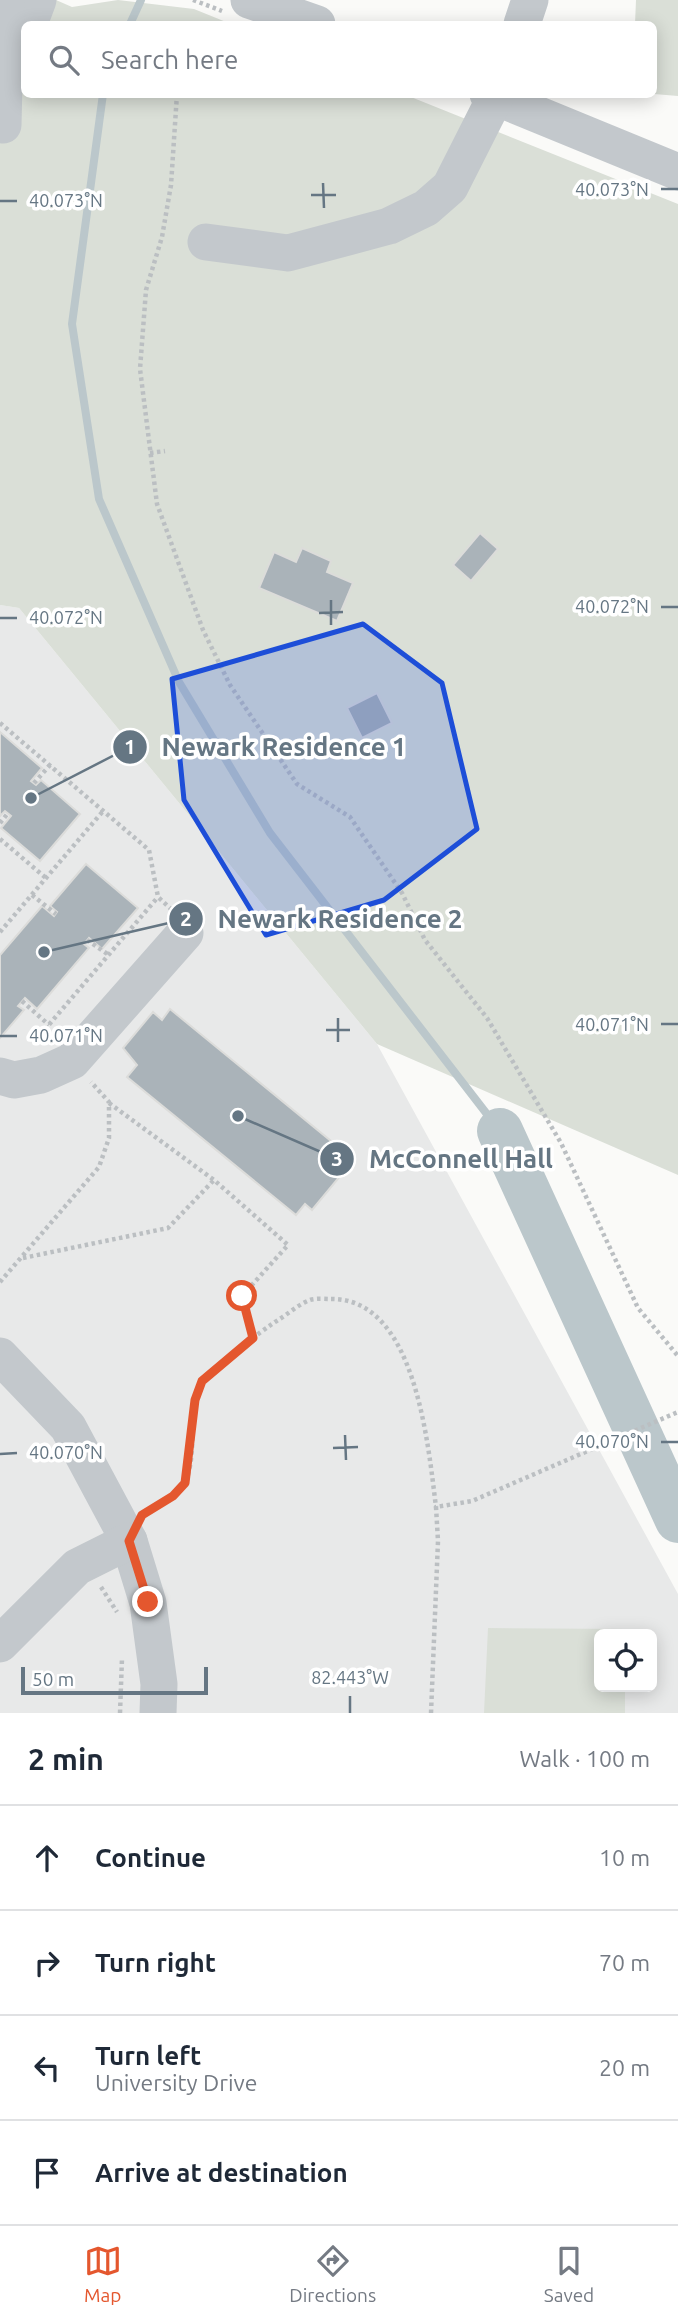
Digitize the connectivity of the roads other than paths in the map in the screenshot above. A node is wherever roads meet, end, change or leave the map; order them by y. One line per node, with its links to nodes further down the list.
1 (6, 0): 11 (street)
2 (38, 0): 5 (street)
3 (530, 0): 7 (street)
4 (259, 2): 6 (street)
5 (30, 21)
6 (309, 21)
7 (523, 21)
8 (21, 52): 11 (street)
9 (493, 98): 13 (street)
10 (499, 98): 12 (street)
11 (1, 129)
12 (678, 172)
13 (206, 242)
14 (180, 923): 15 (street)
15 (0, 1076)
16 (0, 1356): 17 (street)
17 (129, 1541): 18 (street); 19 (street)
18 (0, 1644)
19 (158, 1713)

